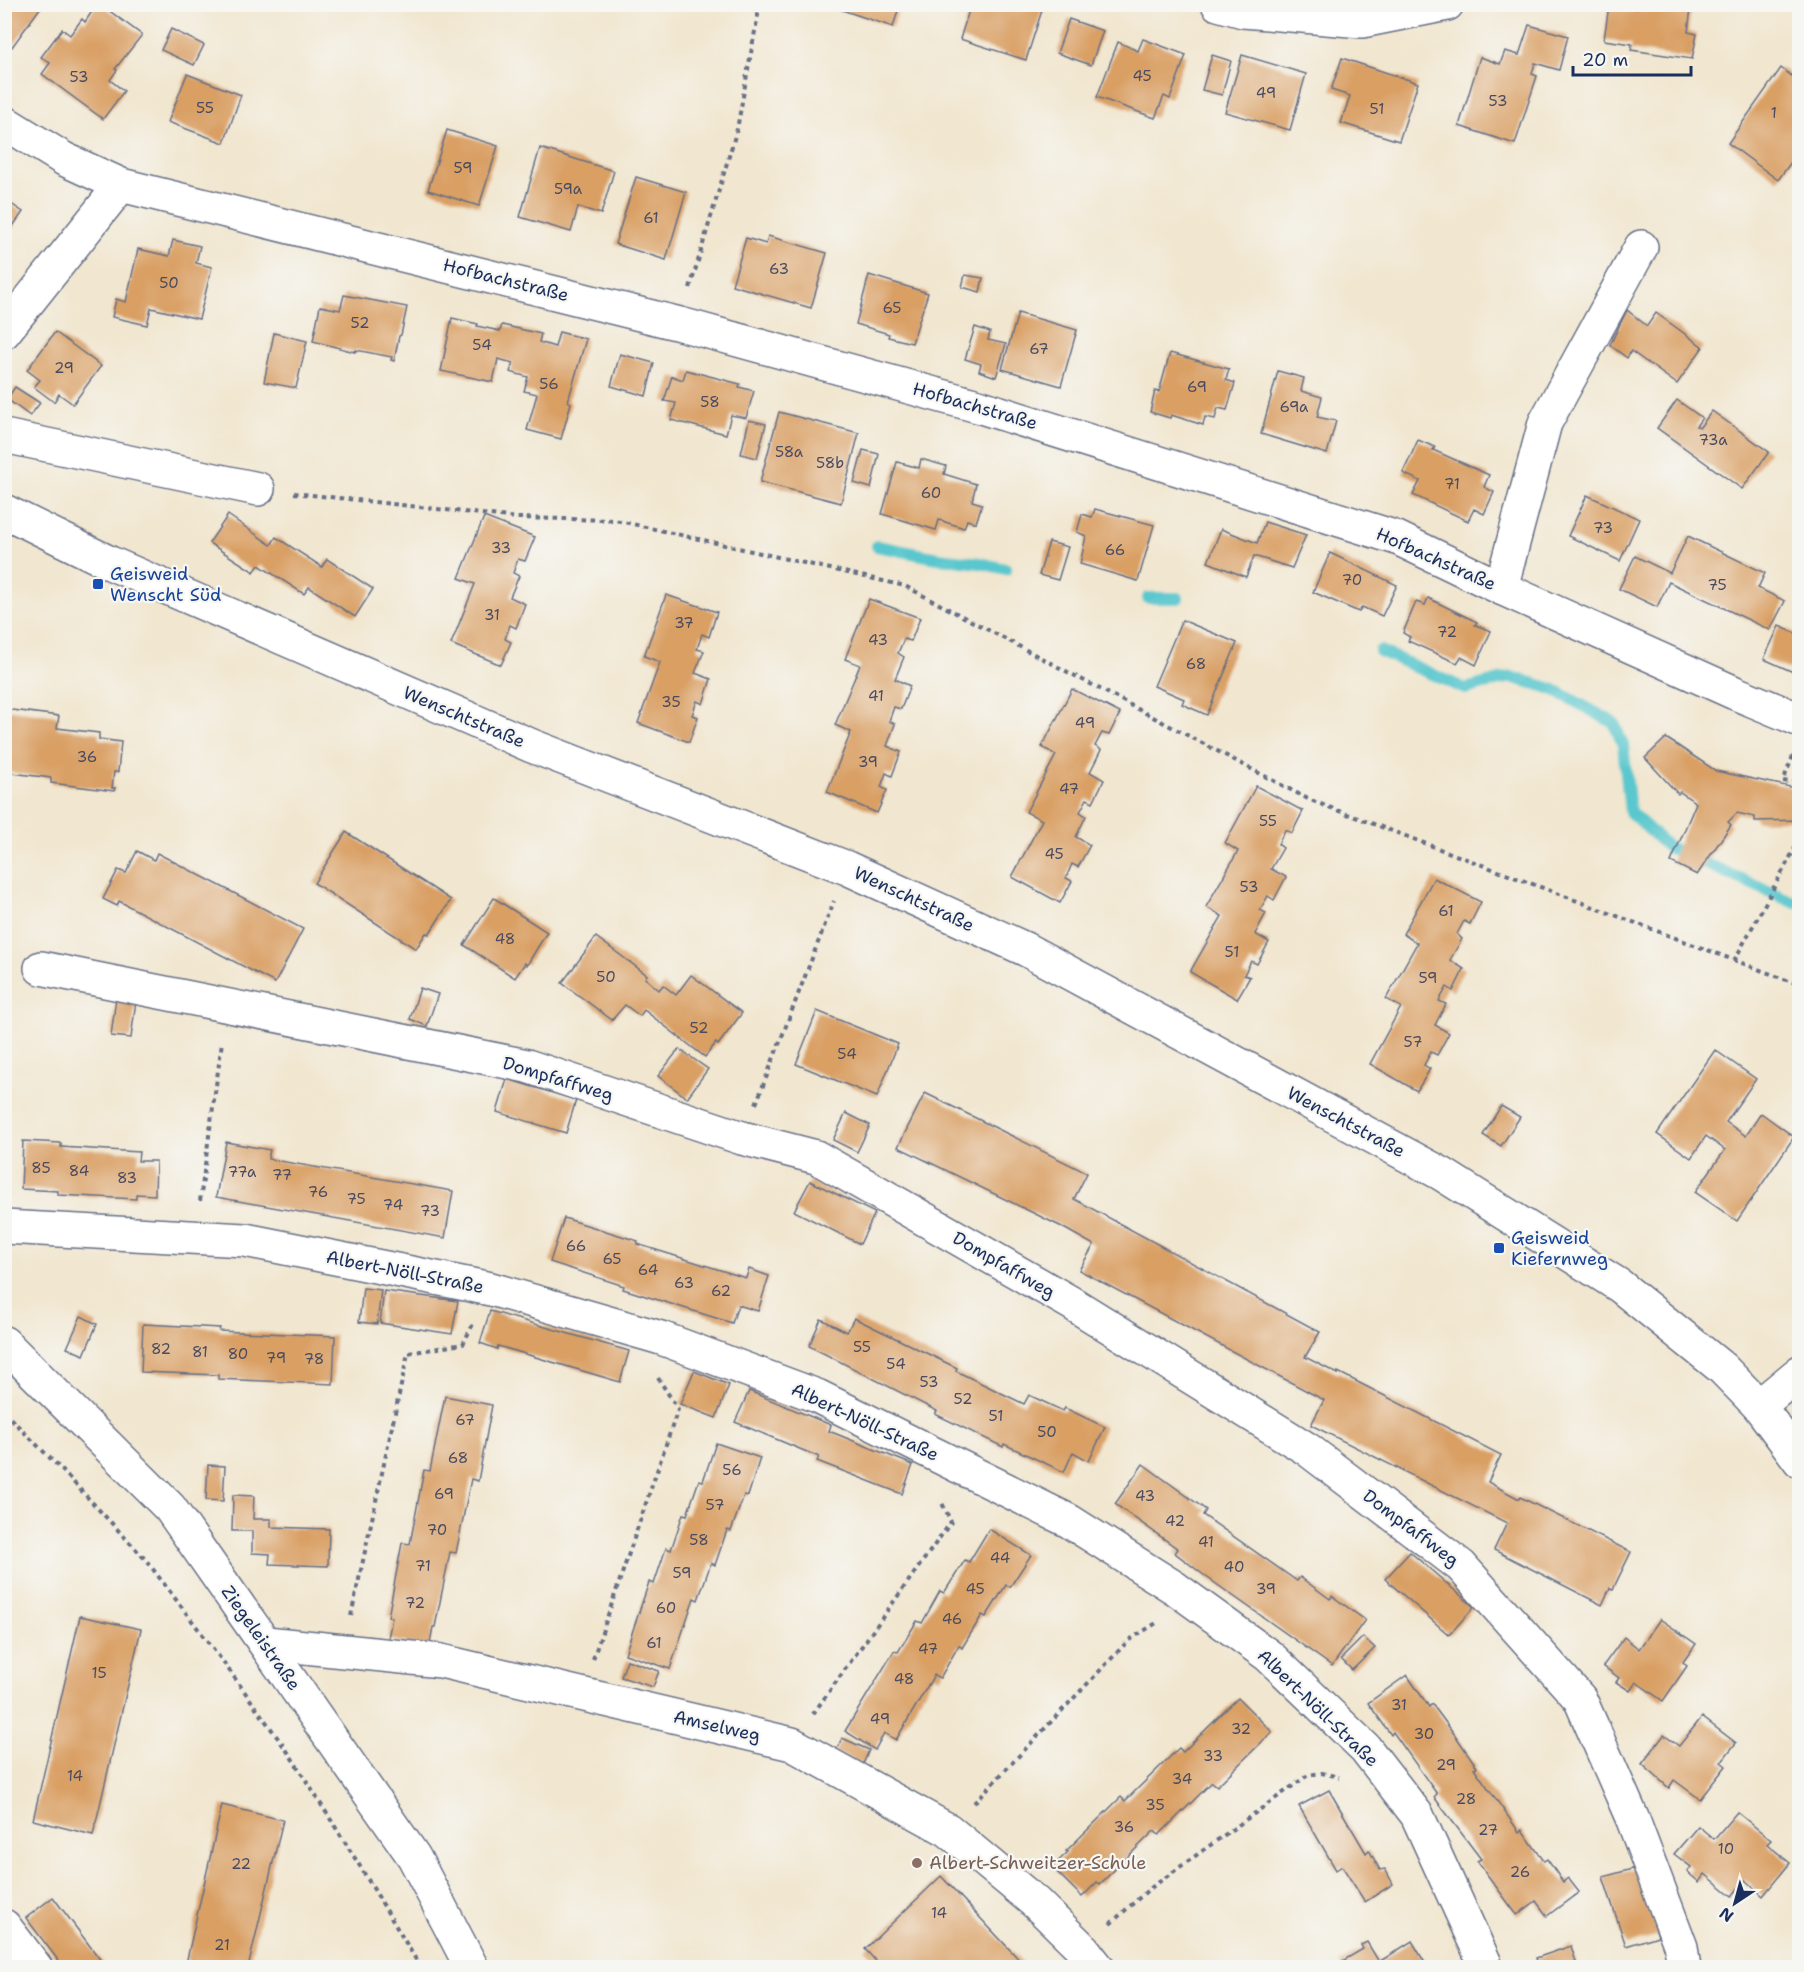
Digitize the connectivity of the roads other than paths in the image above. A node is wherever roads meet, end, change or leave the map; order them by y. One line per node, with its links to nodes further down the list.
1 (1218, 4): 2 (street)
2 (1447, 4)
3 (4, 122): 4 (street, Hofbachstraße)
4 (121, 185): 6 (street); 10 (street, Hofbachstraße)
5 (1641, 247): 10 (street)
6 (4, 332)
7 (4, 436): 8 (street)
8 (258, 489)
9 (4, 511): 16 (street, Wenschtstraße)
10 (1501, 588): 11 (street, Hofbachstraße)
11 (1798, 734)
12 (41, 968): 24 (street, Dompfaffweg)
13 (4, 1227): 23 (street, Albert-Nöll-Straße)
14 (4, 1344): 18 (street, Ziegeleistraße)
15 (1800, 1372): 16 (street)
16 (1759, 1406): 17 (street, Wenschtstraße)
17 (1800, 1461)
18 (266, 1643): 20 (street, Amselweg); 22 (street, Ziegeleistraße)
19 (4, 1926): 21 (street)
20 (1091, 1958)
21 (36, 1968)
22 (472, 1968)
23 (1486, 1968)
24 (1684, 1968)

